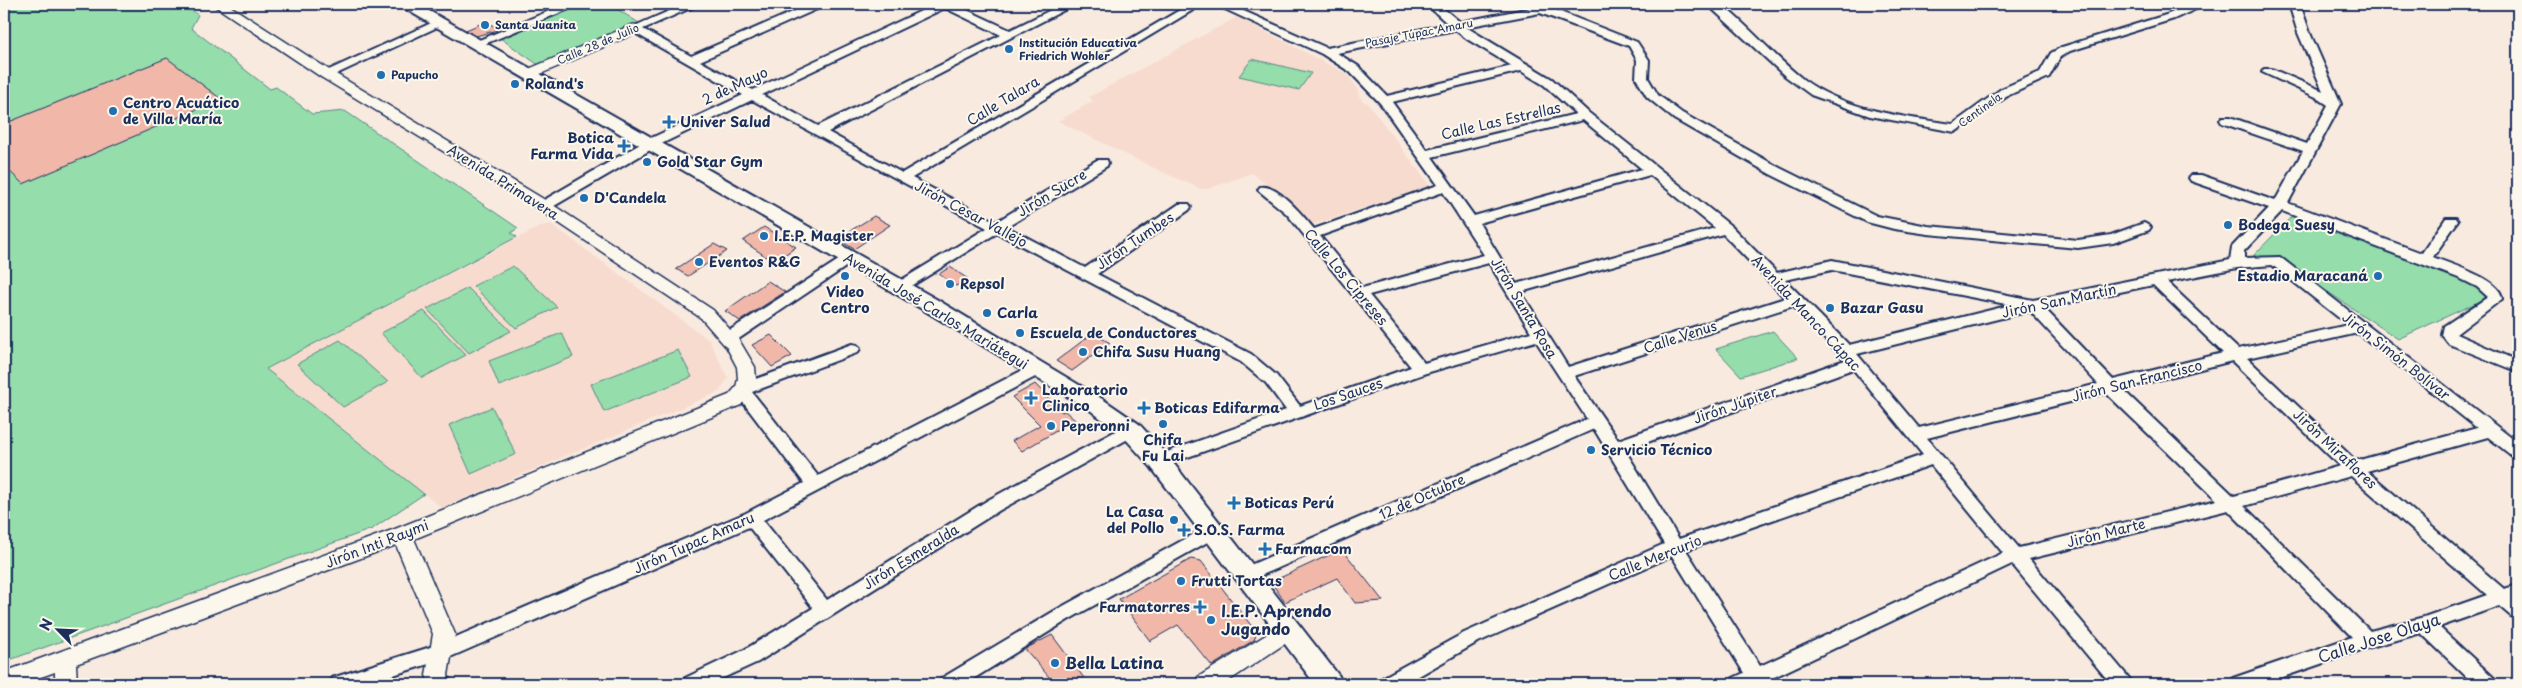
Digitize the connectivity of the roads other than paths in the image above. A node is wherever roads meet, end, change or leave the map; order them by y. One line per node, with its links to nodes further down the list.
1 (218, 4): 25 (street, Avenida Primavera)
2 (407, 4): 15 (main road, Avenida José Carlos Mariátegui)
3 (575, 4): 19 (street)
4 (694, 4): 17 (street, Calle 28 de Julio)
5 (820, 4): 21 (street)
6 (945, 4): 18 (street); 26 (street, 2 de Mayo)
7 (1071, 4): 18 (street)
8 (1198, 4): 37 (street, Calle Talara)
9 (1219, 4): 20 (street, Jirón Santa Rosa)
10 (1431, 4): 16 (street, Avenida Manco Cápac)
11 (1712, 4): 12 (street, Centinela)
12 (2201, 4)
13 (2295, 4): 28 (street)
14 (1537, 6): 16 (street, Pasaje Túpac Amaru); 47 (street)
15 (440, 22): 19 (main road, Avenida José Carlos Mariátegui); 25 (street)
16 (1458, 26): 20 (street, Pasaje Túpac Amaru); 22 (street, Avenida Manco Cápac)
17 (634, 29): 21 (street, Jirón Cesar Vallejo); 24 (street, Calle 28 de Julio)
18 (1008, 34): 31 (street)
19 (478, 43): 24 (main road, Avenida José Carlos Mariátegui)
20 (1326, 52): 27 (street, Jirón Santa Rosa)
21 (690, 61): 26 (street, Jirón Cesar Vallejo)
22 (1523, 67): 27 (street); 29 (street, Avenida Manco Cápac)
23 (2268, 72): 28 (street)
24 (531, 73): 32 (main road, Avenida José Carlos Mariátegui)
25 (326, 74): 41 (street, Avenida Primavera)
26 (752, 96): 31 (street, Jirón Cesar Vallejo); 32 (street, 2 de Mayo)
27 (1384, 100): 34 (street, Jirón Santa Rosa)
28 (2335, 104): 33 (street)
29 (1585, 116): 34 (street, Calle Las Estrellas); 36 (street, Avenida Manco Cápac)
30 (2226, 120): 33 (street)
31 (817, 132): 37 (street, Jirón Cesar Vallejo)
32 (652, 143): 41 (street, 2 de Mayo); 51 (main road, Avenida José Carlos Mariátegui)
33 (2309, 149): 42 (street)
34 (1424, 155): 39 (street, Jirón Santa Rosa)
35 (1102, 163): 46 (street, Jirón Sucre)
36 (1652, 170): 44 (street); 48 (street, Avenida Manco Cápac)
37 (902, 178): 46 (street, Jirón Cesar Vallejo)
38 (2196, 178): 42 (street)
39 (1447, 186): 44 (street, Jirón Santa Rosa); 49 (street)
40 (1266, 190): 49 (street, Calle Los Cipreses)
41 (544, 206): 65 (street, Avenida Primavera)
42 (2279, 206): 52 (street); 54 (street)
43 (1184, 207): 55 (street, Jirón Tumbes)
44 (1471, 221): 50 (street, Jirón Santa Rosa)
45 (2450, 221): 52 (street)
46 (996, 227): 55 (street, Jirón Cesar Vallejo); 58 (street, Jirón Sucre)
47 (2144, 227)
48 (1726, 229): 56 (street, Avenida Manco Cápac); 59 (street)
49 (1310, 235): 60 (street, Calle Los Cipreses)
50 (1494, 257): 59 (street, Jirón Santa Rosa); 60 (street)
51 (848, 259): 58 (main road, Avenida José Carlos Mariátegui); 65 (street)
52 (2424, 259): 69 (street)
53 (2275, 260): 54 (street, Jirón San Martín); 63 (street, Jirón Simón Bolívar)
54 (2237, 263): 57 (street, Jirón San Martín)
55 (1085, 275): 75 (street, Jirón Cesar Vallejo)
56 (1774, 278): 61 (street, Avenida Manco Cápac); 62 (street)
57 (2157, 282): 62 (street, Jirón San Martín); 67 (street, Jirón Miraflores)
58 (900, 287): 71 (main road, Avenida José Carlos Mariátegui)
59 (1514, 289): 64 (street, Jirón Santa Rosa)
60 (1360, 293): 70 (street, Calle Los Cipreses)
61 (1795, 300): 68 (street, Avenida Manco Cápac); 72 (street, Calle Venus)
62 (2032, 305): 68 (street, Jirón San Martín); 73 (street)
63 (2359, 328): 67 (street, Jirón San Francisco); 78 (street, Jirón Simón Bolívar)
64 (1540, 335): 70 (street, Los Sauces); 72 (street, Jirón Santa Rosa)
65 (729, 338): 74 (street, Avenida Primavera)
66 (852, 349): 74 (street)
67 (2236, 355): 73 (street, Jirón San Francisco); 84 (street, Jirón Miraflores)
68 (1850, 357): 79 (street, Avenida Manco Cápac); 80 (street, Jirón Júpiter)
69 (2518, 367)
70 (1421, 369): 75 (street, Los Sauces)
71 (1036, 370): 77 (main road, Avenida José Carlos Mariátegui); 85 (street, Jirón Tupac Amaru)
72 (1564, 374): 76 (street, Jirón Santa Rosa)
73 (2111, 388): 79 (street, Jirón San Francisco); 86 (street)
74 (745, 390): 85 (street); 89 (street, Jirón Inti Raymi)
75 (1297, 413): 83 (street, Los Sauces)
76 (1597, 421): 80 (street, Jirón Santa Rosa); 92 (street, 12 de Octubre)
77 (1131, 430): 83 (main road, Avenida José Carlos Mariátegui); 94 (street, Jirón Esmeralda)
78 (2490, 430): 81 (street, Jirón Simón Bolívar); 84 (street, Jirón Marte)
79 (1915, 435): 82 (street, Avenida Manco Cápac)
80 (1615, 447): 90 (street, Jirón Santa Rosa)
81 (2518, 452)
82 (1933, 458): 90 (street, Calle Mercurio); 91 (street, Avenida Manco Cápac)
83 (1159, 461): 88 (main road, Avenida José Carlos Mariátegui)
84 (2354, 469): 86 (street, Jirón Marte); 93 (street, Jirón Miraflores)
85 (815, 485): 87 (street, Jirón Tupac Amaru)
86 (2230, 503): 91 (street, Jirón Marte); 98 (street)
87 (752, 518): 94 (street); 99 (street, Jirón Tupac Amaru)
88 (1214, 530): 92 (main road, Avenida José Carlos Mariátegui); 108 (street)
89 (402, 535): 99 (street); 100 (street, Jirón Inti Raymi)
90 (1675, 547): 101 (street, Jirón Santa Rosa); 111 (street, Calle Mercurio)
91 (2013, 556): 101 (street, Jirón Marte); 103 (street, Avenida Manco Cápac)
92 (1247, 574): 97 (main road, Avenida José Carlos Mariátegui)
93 (2510, 594): 95 (street, Jirón Miraflores); 96 (street, Calle Jose Olaya)
94 (825, 611): 107 (street, Jirón Esmeralda)
95 (2518, 612)
96 (2424, 625): 98 (street, Calle Jose Olaya); 114 (street)
97 (1287, 631): 109 (street); 110 (main road, Avenida José Carlos Mariátegui)
98 (2367, 640): 113 (street, Calle Jose Olaya)
99 (441, 652): 105 (street, Jirón Tupac Amaru); 106 (street)
100 (65, 660): 102 (street, Jirón Inti Raymi); 104 (street)
101 (1758, 680): 112 (street, Jirón Marte)
102 (4, 681)
103 (2113, 682)
104 (66, 684)
105 (339, 684)
106 (440, 684)
107 (692, 684)
108 (949, 684)
109 (1206, 684)
110 (1330, 684)
111 (1388, 684)
112 (1740, 684)
113 (2240, 684)
114 (2487, 684)

